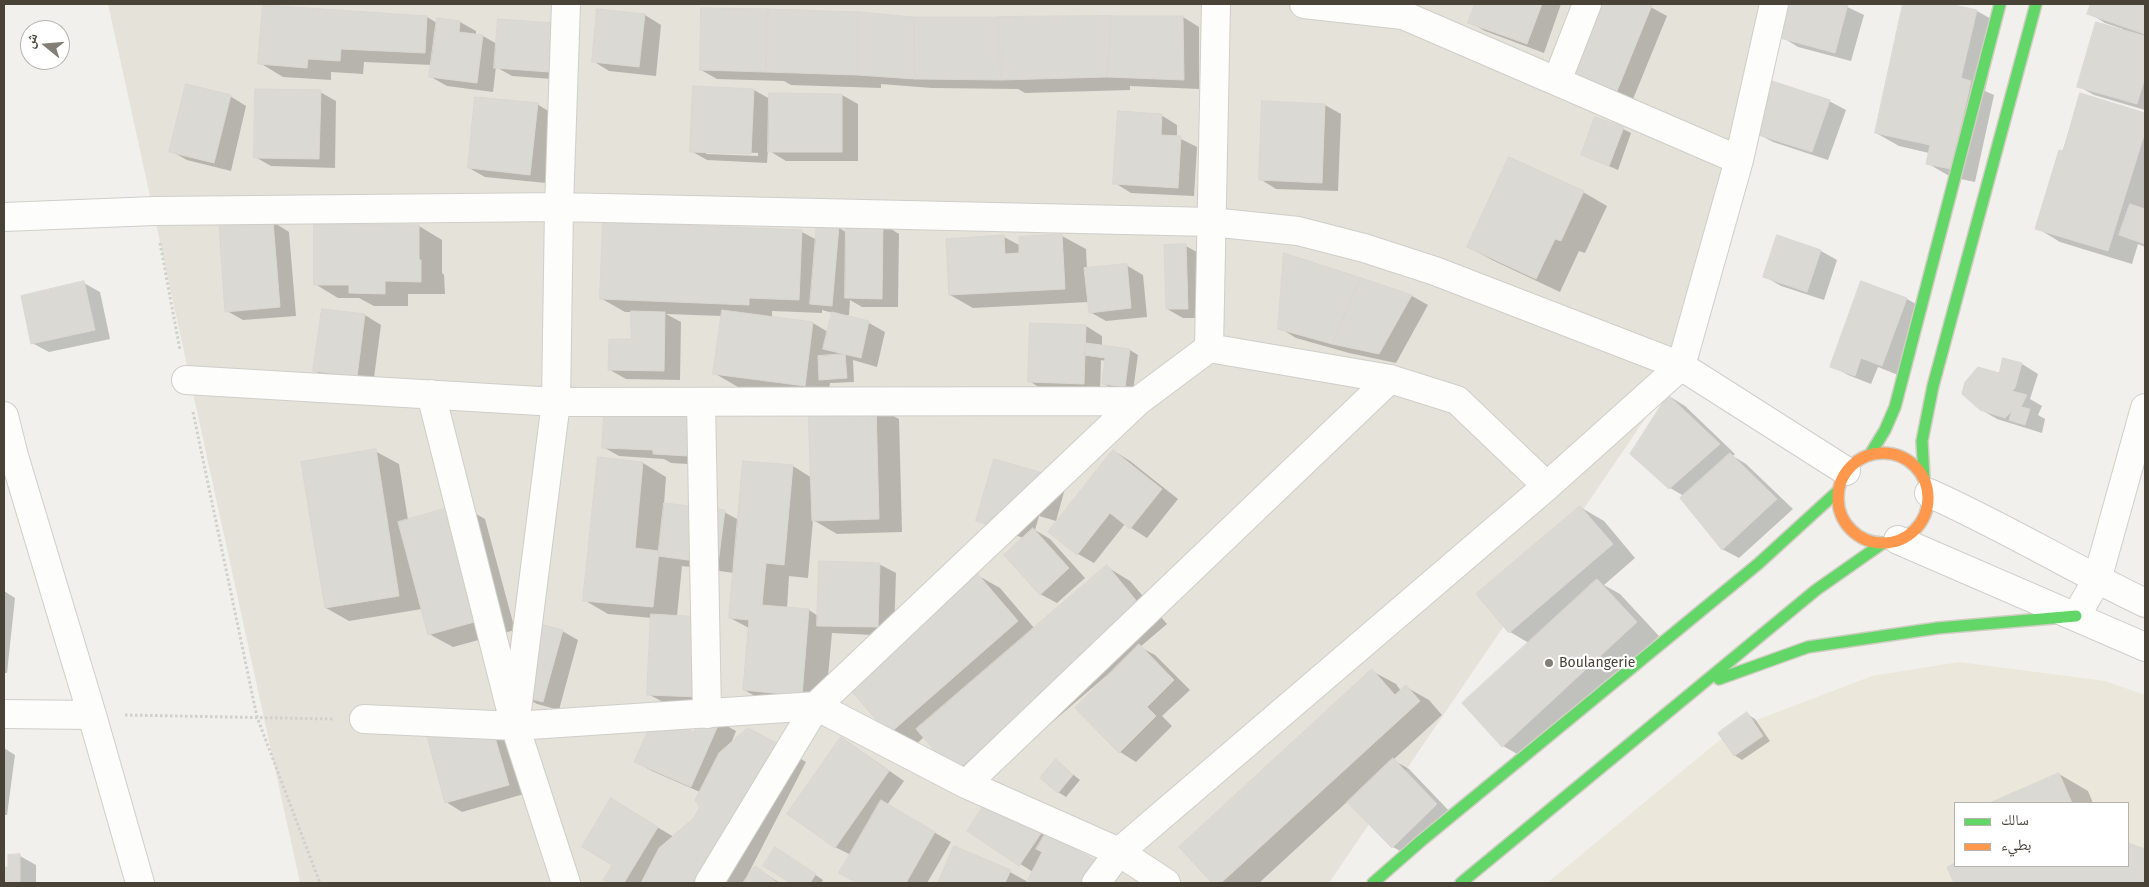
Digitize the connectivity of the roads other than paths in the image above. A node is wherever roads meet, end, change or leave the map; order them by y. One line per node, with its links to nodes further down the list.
1 (566, 4): 10 (street)
2 (1216, 4): 12 (street)
3 (1304, 4): 8 (street)
4 (1587, 4): 8 (street)
5 (1774, 4): 9 (street)
6 (2000, 4): 23 (street)
7 (2036, 4): 27 (street)
8 (1557, 81): 9 (street)
9 (1739, 160): 14 (street)
10 (559, 207): 11 (street); 12 (street); 18 (street)
11 (4, 216)
12 (1211, 222): 13 (street); 14 (street)
13 (1209, 348): 15 (street); 20 (street)
14 (1682, 366): 25 (street); 26 (street)
15 (1390, 379): 26 (street); 40 (street)
16 (186, 380): 17 (street)
17 (431, 394): 18 (street); 39 (street)
18 (556, 402): 19 (street); 39 (street)
19 (701, 402): 20 (street); 36 (street)
20 (1138, 402): 34 (street)
21 (2145, 408): 29 (street)
22 (4, 416): 24 (street)
23 (1871, 453): 25 (street); 27 (street)
24 (9, 456): 37 (street)
25 (1842, 481): 28 (street); 47 (street)
26 (1547, 486): 41 (street)
27 (1926, 486): 28 (street); 29 (street)
28 (1891, 542): 31 (street); 33 (street)
29 (2097, 580): 30 (street); 31 (street)
30 (2145, 603)
31 (2076, 616): 32 (street); 33 (street)
32 (2145, 647)
33 (1701, 685): 48 (street)
34 (816, 706): 36 (street); 40 (street); 44 (street)
35 (4, 714): 37 (street)
36 (707, 714): 39 (street)
37 (92, 715): 42 (street)
38 (364, 719): 39 (street)
39 (515, 726): 43 (street)
40 (966, 784): 41 (street)
41 (1119, 852): 45 (street); 46 (street)
42 (140, 883)
43 (566, 883)
44 (709, 883)
45 (1096, 883)
46 (1166, 883)
47 (1373, 883)
48 (1461, 883)

